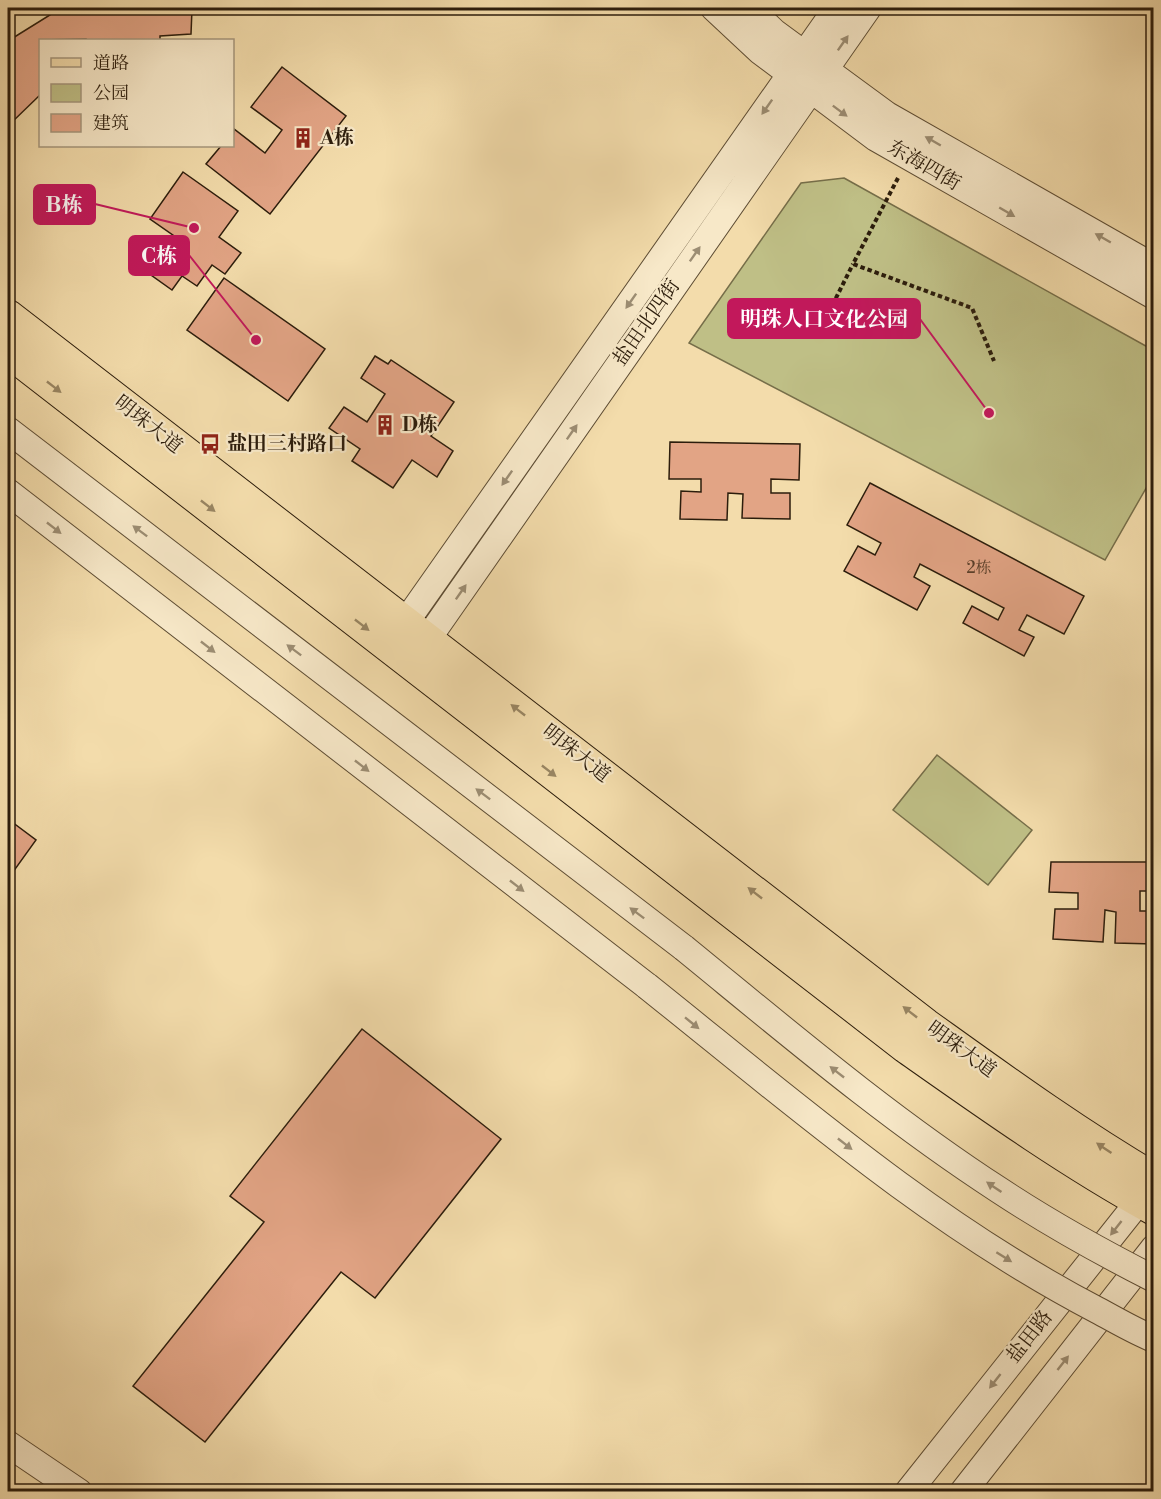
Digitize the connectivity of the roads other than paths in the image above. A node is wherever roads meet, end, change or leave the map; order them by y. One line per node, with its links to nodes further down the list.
1 (714, 8): 5 (street, 东海四街)
2 (749, 8): 5 (street, 东海四街)
3 (837, 8): 5 (street, 盐田北四街)
4 (868, 8): 6 (street, 盐田北四街, one-way to 4)
5 (797, 64): 6 (street, 东海四街); 13 (street, 盐田北四街, one-way to 13)
6 (817, 79): 7 (street, 东海四街, one-way to 6); 8 (street, 东海四街, one-way to 8); 13 (street, 盐田北四街, one-way to 6)
7 (1154, 267)
8 (1154, 296)
9 (8, 316): 13 (main road, 明珠大道)
10 (8, 351): 14 (main road, 明珠大道, one-way to 14)
11 (8, 430): 16 (street, one-way to 11, bridge)
12 (8, 492): 17 (street, one-way to 17, bridge)
13 (416, 631): 14 (main road, 明珠大道, one-way to 13)
14 (1150, 1193): 20 (street, 盐田路, one-way to 20)
15 (1154, 1248): 21 (street, one-way to 15)
16 (1154, 1279)
17 (1154, 1339)
18 (8, 1444): 19 (street)
19 (79, 1491)
20 (908, 1491)
21 (963, 1491)

